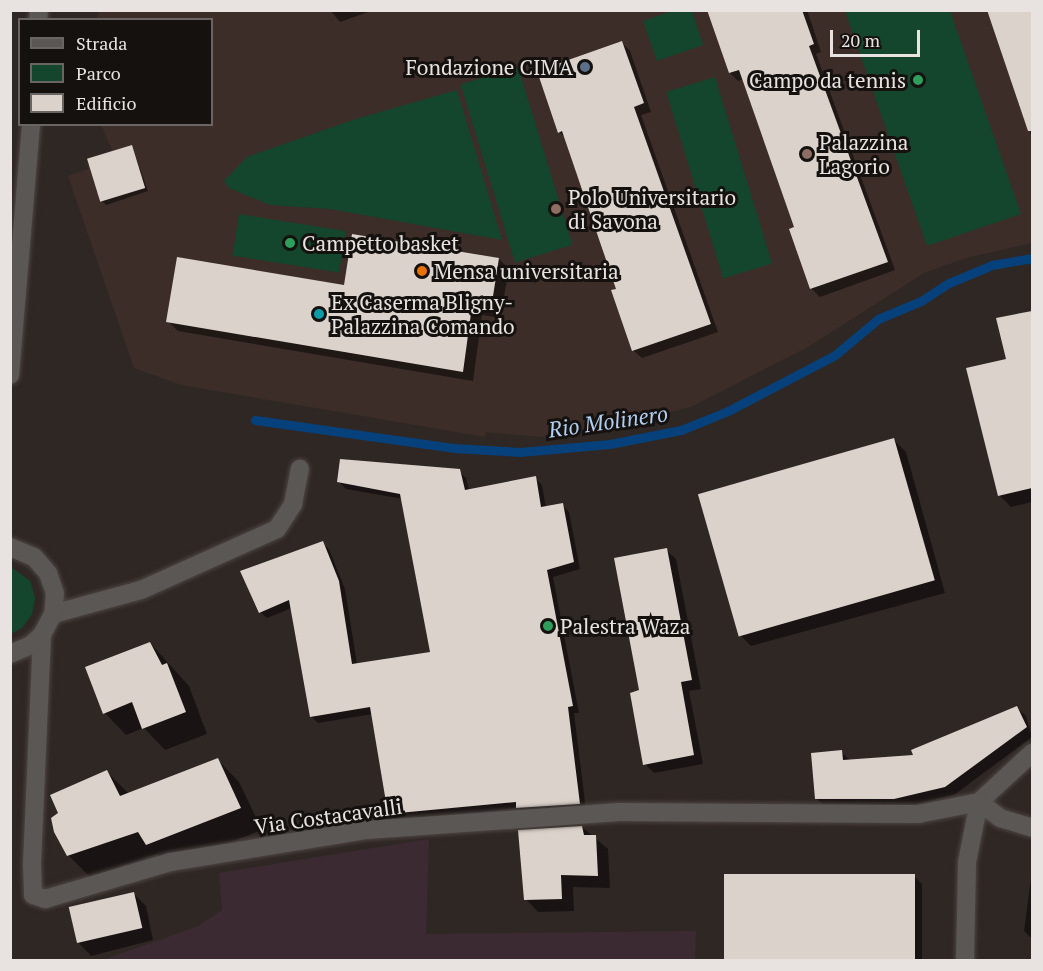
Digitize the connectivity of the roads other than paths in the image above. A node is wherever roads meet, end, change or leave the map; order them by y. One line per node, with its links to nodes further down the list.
1 (31, 126): 2 (street)
2 (10, 375)
3 (300, 469): 5 (street)
4 (10, 546): 5 (street)
5 (53, 614): 6 (street)
6 (42, 635): 7 (street); 9 (street, Via Costacavalli)
7 (10, 654)
8 (1032, 753): 9 (street)
9 (980, 802): 10 (street); 11 (street)
10 (1032, 828)
11 (965, 960)

